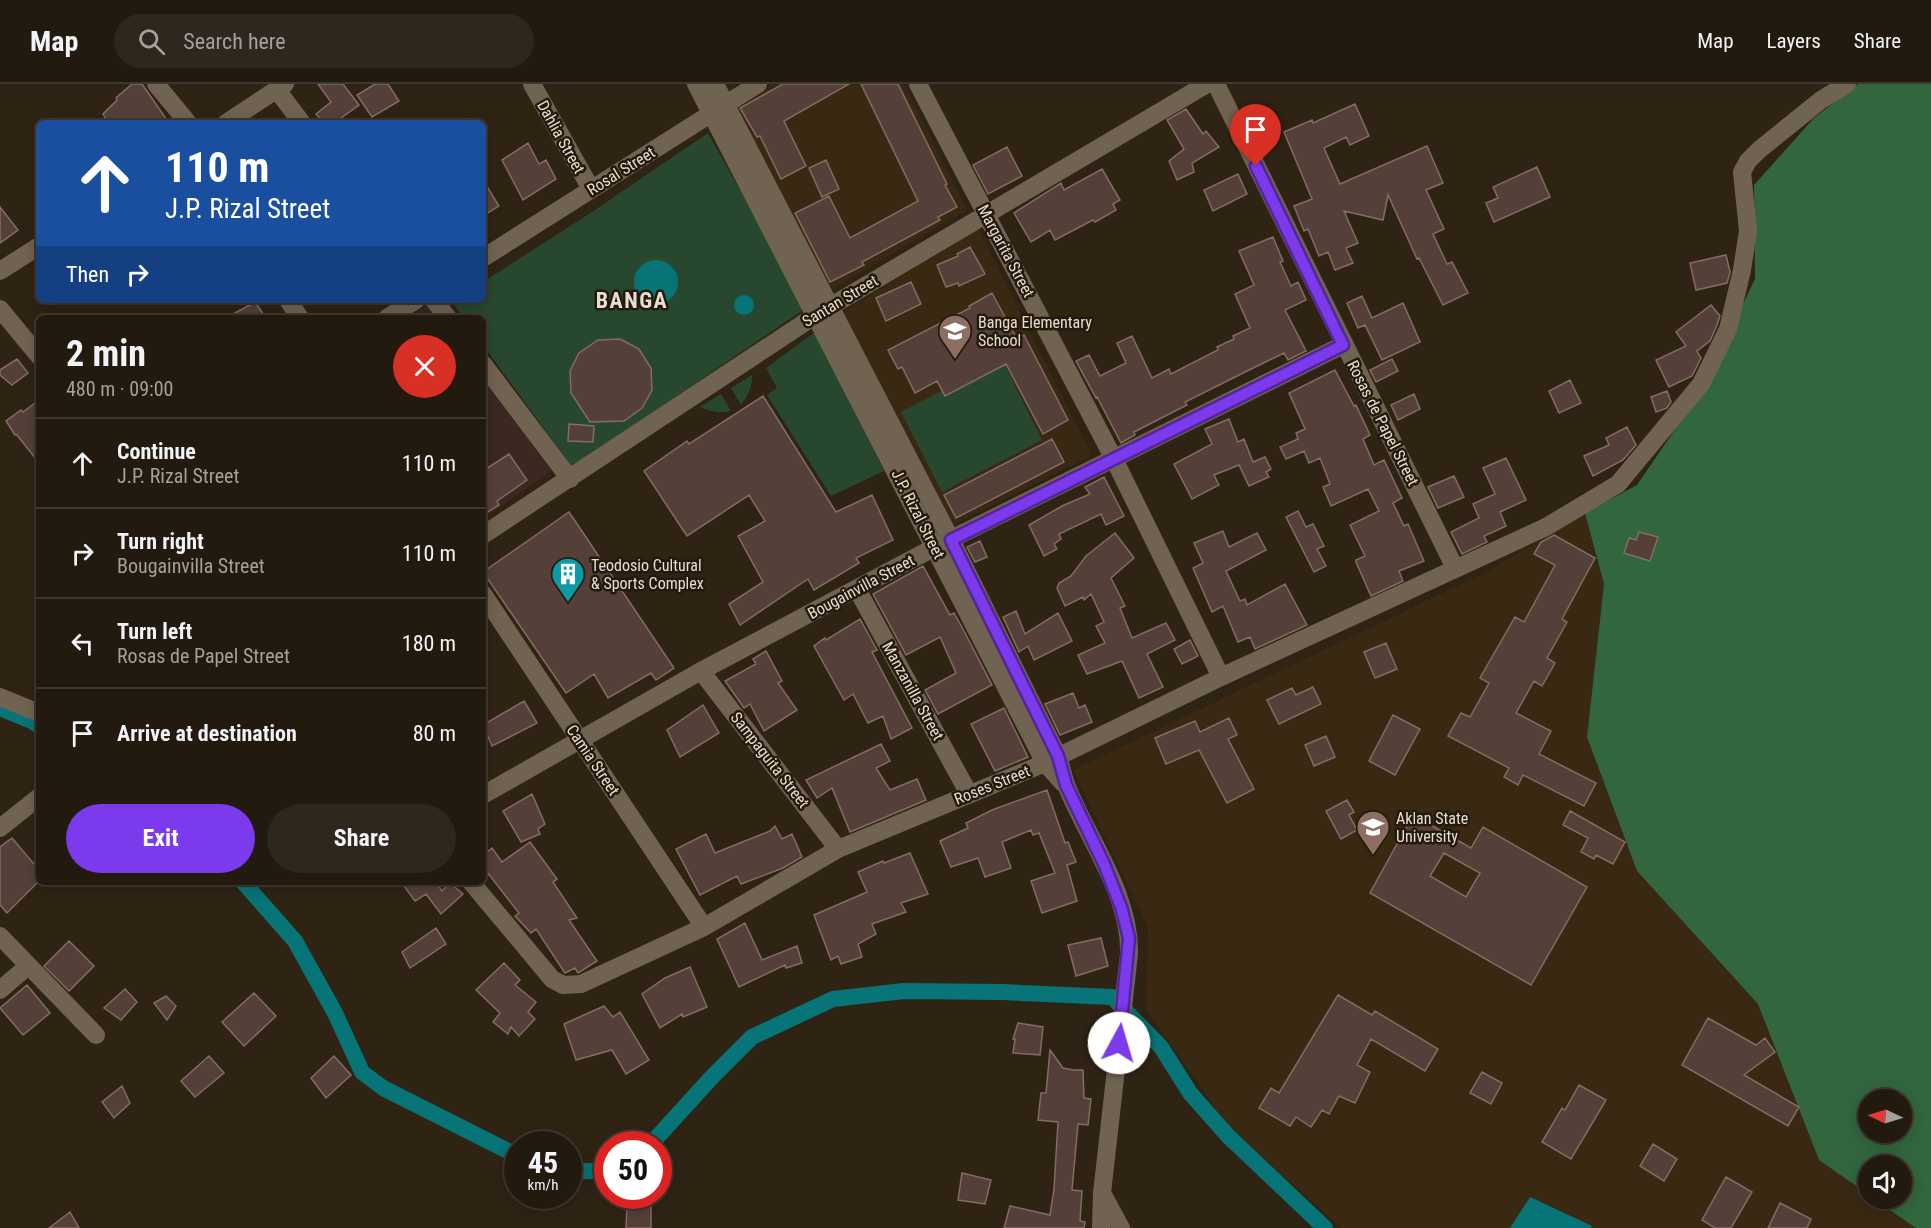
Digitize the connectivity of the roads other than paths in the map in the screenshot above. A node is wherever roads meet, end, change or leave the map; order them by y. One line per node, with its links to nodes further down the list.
1 (156, 84): 12 (street)
2 (532, 84): 15 (street, Dahlia Street)
3 (696, 84): 11 (street, J.P. Rizal Street)
4 (715, 84): 11 (street, J.P. Rizal Street)
5 (758, 84): 11 (street, Rosal Street)
6 (918, 84): 16 (street, Margarita Street)
7 (1207, 84): 16 (street, Santan Street)
8 (1216, 84): 26 (street, Rosas de Papel Street)
9 (1847, 84): 33 (street, Roses Street)
10 (281, 87): 13 (street); 14 (street)
11 (718, 109): 15 (street, Rosal Street); 23 (street, J.P. Rizal Street)
12 (186, 120)
13 (231, 120)
14 (300, 120)
15 (591, 189): 18 (street, Rosal Street)
16 (986, 214): 23 (street, Santan Street); 29 (street, Margarita Street)
17 (36, 248): 19 (street)
18 (486, 256)
19 (0, 272)
20 (411, 303): 24 (street)
21 (436, 303): 25 (street)
22 (0, 309): 27 (street)
23 (823, 311): 30 (street, Santan Street); 32 (street, J.P. Rizal Street)
24 (392, 315)
25 (446, 315)
26 (1343, 345): 29 (street, Bougainvilla Street); 33 (street, Rosas de Papel Street)
27 (36, 352)
28 (486, 368): 30 (street)
29 (1114, 459): 32 (street, Bougainvilla Street); 37 (street, Margarita Street)
30 (570, 479): 31 (street, Santan Street)
31 (486, 533)
32 (943, 544): 34 (street, Bougainvilla Street); 41 (street, J.P. Rizal Street)
33 (1455, 568): 37 (street, Roses Street)
34 (857, 589): 36 (street, Bougainvilla Street); 43 (street, Manzanilla Street)
35 (486, 604): 40 (street, Camia Street)
36 (701, 671): 40 (street, Bougainvilla Street); 46 (street, Sampaguita Street)
37 (1221, 677): 41 (street, Roses Street)
38 (0, 697): 39 (street)
39 (36, 712)
40 (580, 740): 42 (street, Bougainvilla Street); 48 (street, Camia Street)
41 (1052, 759): 43 (street, Roses Street); 53 (street, J.P. Rizal Street)
42 (486, 793)
43 (969, 794): 46 (street, Roses Street)
44 (36, 799): 45 (street)
45 (0, 828)
46 (838, 849): 48 (street, Roses Street)
47 (474, 885): 48 (street, Roses Street)
48 (704, 927)
49 (0, 936): 50 (street)
50 (28, 966): 51 (street); 52 (street)
51 (0, 990)
52 (96, 1035)
53 (1102, 1193): 54 (street, J.P. Rizal Street); 55 (street)
54 (1101, 1228)
55 (1121, 1228)

